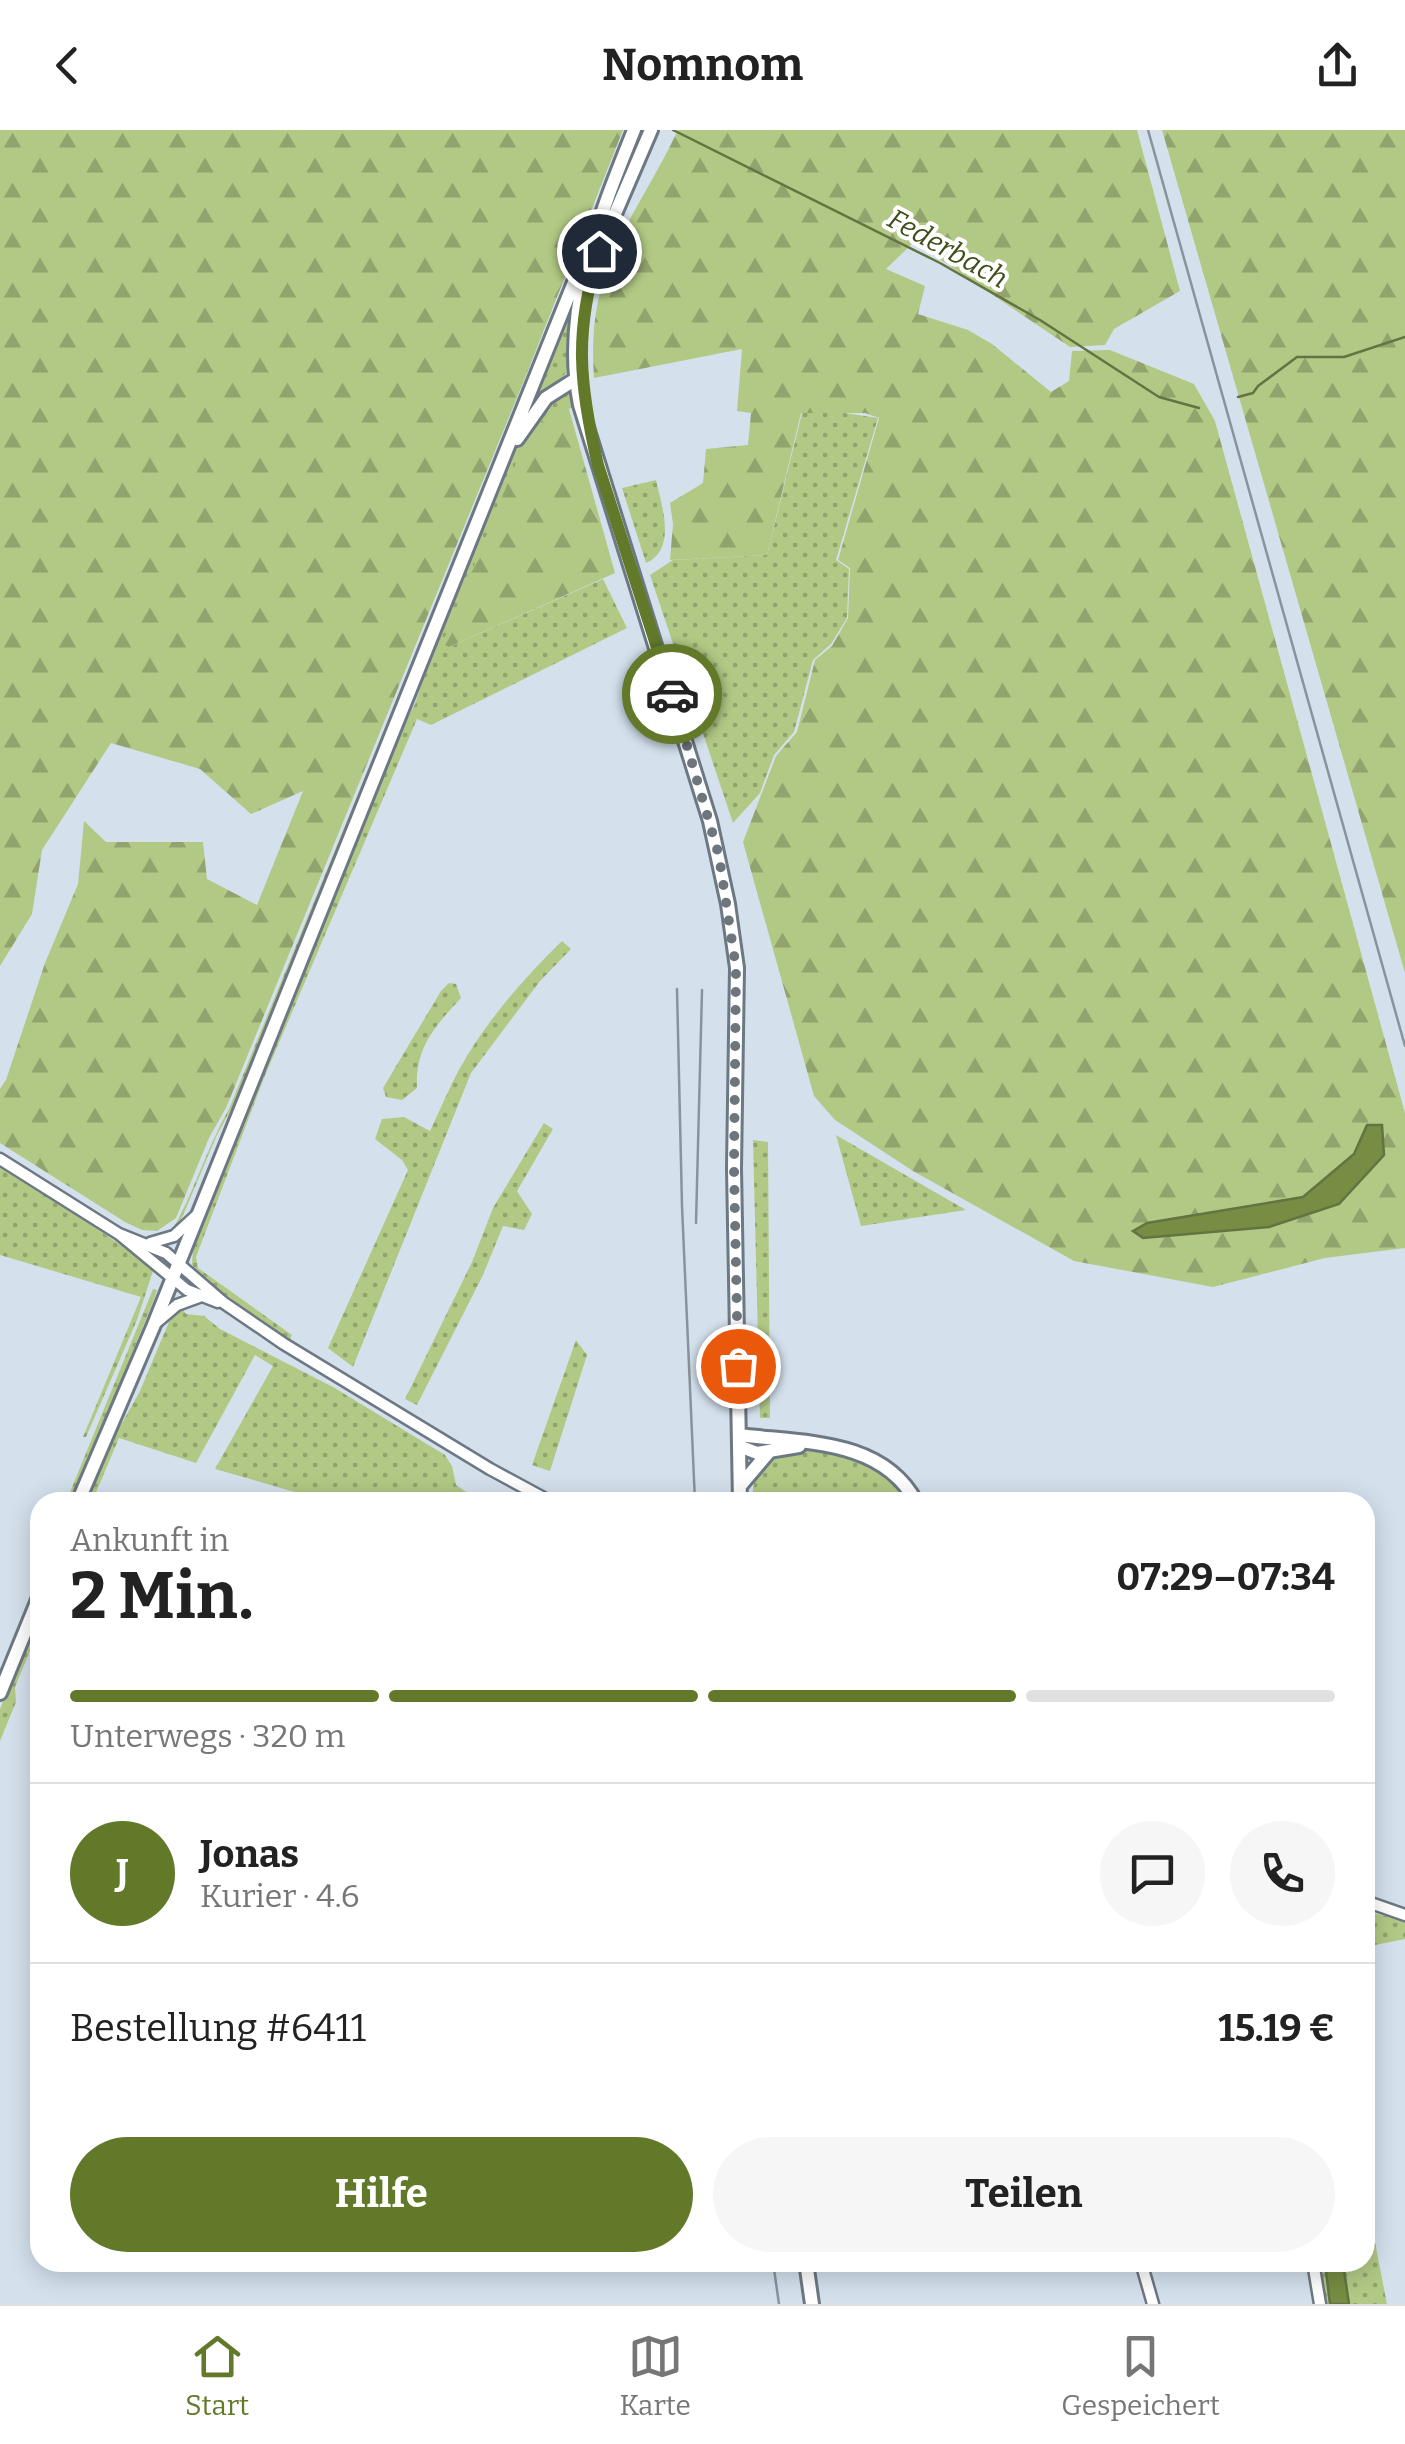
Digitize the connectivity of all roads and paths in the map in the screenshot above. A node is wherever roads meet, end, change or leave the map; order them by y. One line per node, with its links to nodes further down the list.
1 (634, 130): 3 (main road)
2 (651, 130): 4 (main road)
3 (596, 236): 4 (main road); 5 (main road)
4 (578, 377): 5 (main road); 15 (main road)
5 (502, 462): 7 (main road)
6 (0, 1159): 8 (street)
7 (198, 1213): 9 (street); 10 (main road)
8 (119, 1234): 9 (street); 11 (street)
9 (149, 1243): 10 (street)
10 (178, 1263): 11 (main road); 13 (street)
11 (172, 1278): 12 (street); 14 (main road)
12 (199, 1296): 13 (street); 14 (street)
13 (224, 1303): 20 (street)
14 (153, 1326): 19 (main road)
15 (739, 1441): 16 (main road); 17 (main road); 18 (main road)
16 (806, 1444): 17 (main road); 22 (main road)
17 (768, 1453): 18 (main road)
18 (740, 1486): 21 (main road)
19 (82, 1492)
20 (534, 1492)
21 (740, 1492)
22 (908, 1492)
23 (30, 1620): 24 (main road)
24 (0, 1693)
25 (1375, 1904): 26 (street)
26 (1405, 1915)
27 (807, 2272): 30 (main road)
28 (1144, 2272): 31 (street)
29 (1315, 2272): 32 (street)
30 (812, 2304)
31 (1153, 2304)
32 (1320, 2304)

